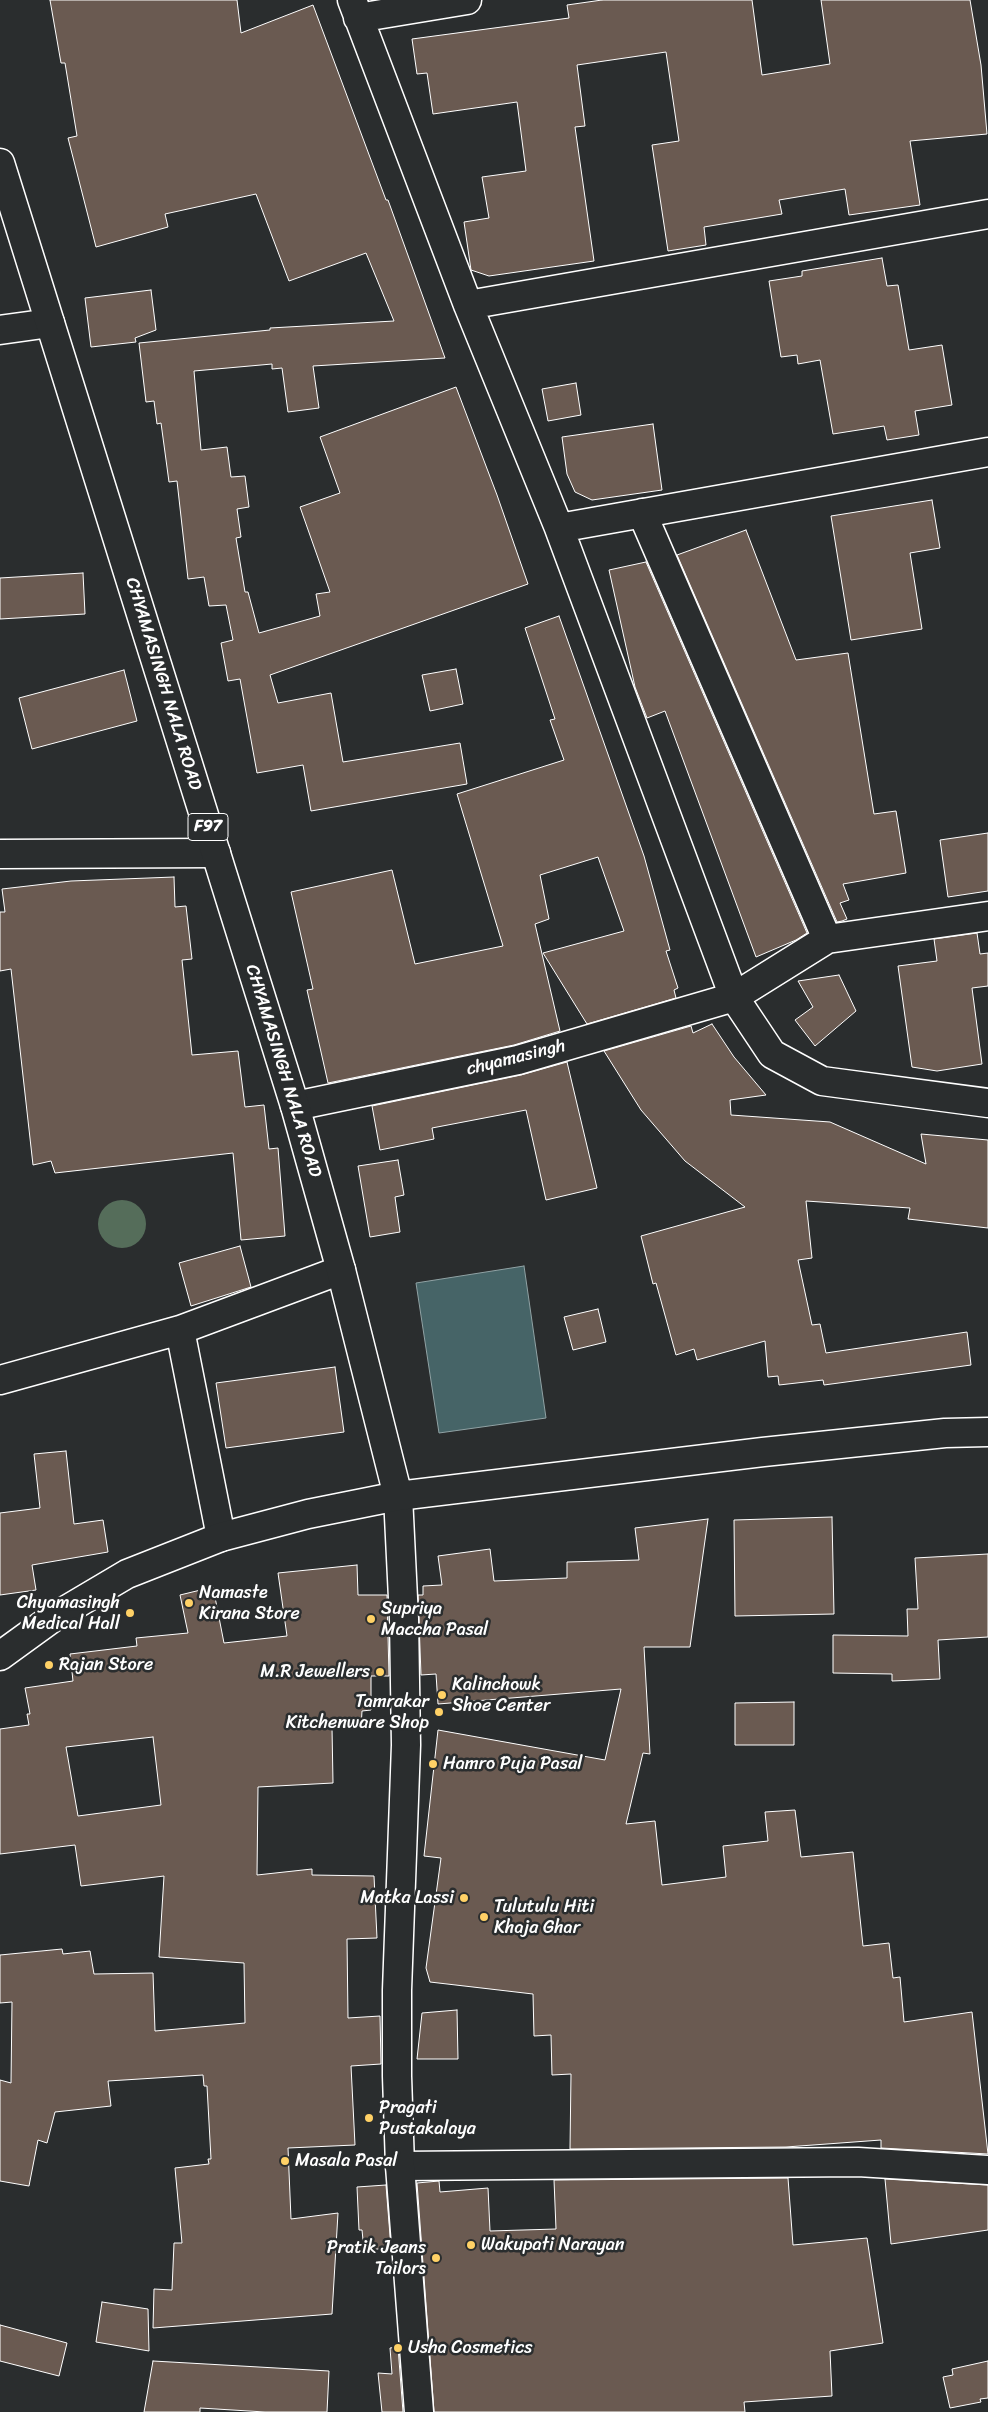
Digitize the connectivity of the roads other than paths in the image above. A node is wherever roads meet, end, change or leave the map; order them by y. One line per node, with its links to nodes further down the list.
1 (467, 0): 2 (street)
2 (355, 9): 5 (street)
3 (0, 163): 6 (street, CHYAMASINGH NALA ROAD / F97)
4 (988, 214): 5 (street)
5 (468, 304): 10 (street)
6 (50, 323): 7 (street); 11 (street, CHYAMASINGH NALA ROAD / F97)
7 (0, 330)
8 (988, 452): 9 (street)
9 (642, 513): 10 (street); 14 (street)
10 (559, 528): 15 (street)
11 (216, 853): 12 (street); 17 (street, CHYAMASINGH NALA ROAD / F97)
12 (0, 854)
13 (988, 916): 14 (street)
14 (827, 939): 15 (street, chyamasingh)
15 (734, 997): 16 (street); 17 (street, chyamasingh)
16 (988, 1103)
17 (294, 1106): 18 (street, CHYAMASINGH NALA ROAD / F97)
18 (341, 1270): 19 (street); 22 (street, CHYAMASINGH NALA ROAD / F97)
19 (180, 1330): 20 (street); 23 (street)
20 (0, 1380)
21 (988, 1432): 22 (street)
22 (398, 1496): 23 (street); 25 (street, CHYAMASINGH NALA ROAD)
23 (220, 1537): 24 (street)
24 (0, 1656)
25 (400, 2166): 26 (street); 27 (street, CHYAMASINGH NALA ROAD)
26 (988, 2170)
27 (419, 2412)

